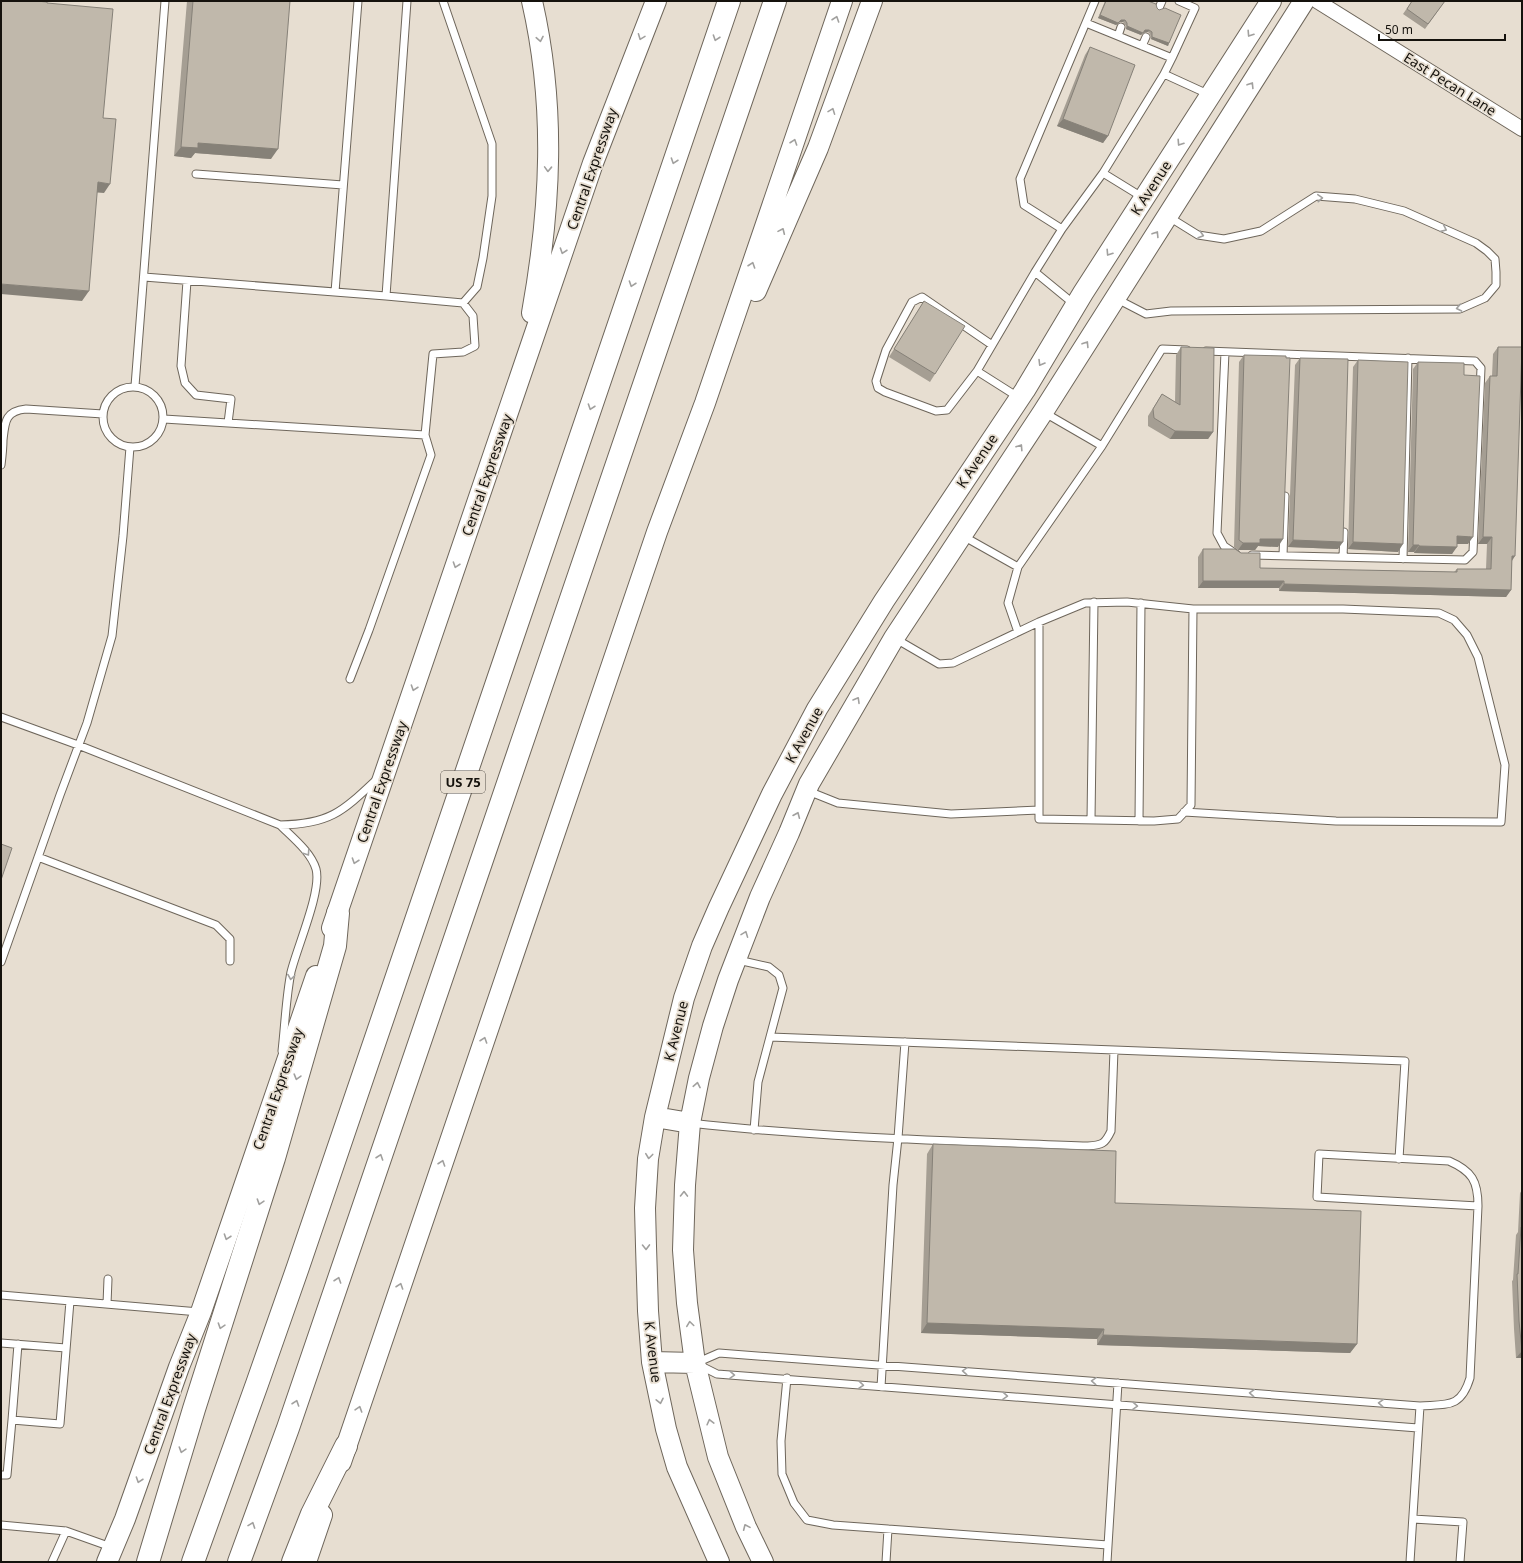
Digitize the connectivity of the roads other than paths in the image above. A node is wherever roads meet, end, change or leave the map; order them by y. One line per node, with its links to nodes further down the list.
1 (165, 1): 34 (lane)
2 (358, 1): 29 (lane)
3 (406, 1): 37 (lane)
4 (443, 1): 39 (lane)
5 (532, 1): 49 (main road, one-way to 49)
6 (656, 1): 49 (main road, Central Expressway, one-way to 49)
7 (729, 1): 127 (highway, US 75, one-way to 127)
8 (775, 1): 128 (highway, US 75, one-way to 8)
9 (842, 1): 55 (main road, one-way to 9)
10 (872, 1): 55 (main road, one-way to 10)
11 (1095, 1): 18 (lane)
12 (1162, 1): 17 (lane)
13 (1179, 1): 23 (lane)
14 (1271, 1): 25 (main road, K Avenue, one-way to 25)
15 (1304, 1): 31 (main road, K Avenue, one-way to 15)
16 (1316, 1): 26 (street, East Pecan Lane)
17 (1159, 8)
18 (1086, 23): 20 (lane); 32 (lane)
19 (1121, 27): 20 (lane)
20 (1118, 36): 22 (lane)
21 (1146, 37): 22 (lane)
22 (1142, 46): 23 (lane)
23 (1172, 58): 24 (lane)
24 (1164, 74): 25 (lane); 28 (lane)
25 (1210, 96): 30 (main road, K Avenue, one-way to 30)
26 (1522, 129)
27 (196, 174): 29 (lane)
28 (1103, 174): 30 (lane); 32 (lane)
29 (343, 186): 36 (lane)
30 (1144, 198): 31 (main road); 40 (main road, K Avenue, one-way to 40)
31 (1167, 216): 38 (main road, K Avenue, one-way to 31); 38 (lane, one-way to 38)
32 (1062, 229): 33 (lane)
33 (1035, 272): 40 (lane); 41 (lane)
34 (144, 277): 35 (lane); 50 (lane)
35 (187, 281): 36 (lane); 56 (lane)
36 (335, 292): 37 (lane)
37 (386, 296): 39 (lane)
38 (1115, 298): 52 (main road, K Avenue, one-way to 38)
39 (463, 303): 57 (lane)
40 (1076, 305): 51 (main road, K Avenue, one-way to 51)
41 (992, 345): 48 (lane); 48 (lane)
42 (1193, 350): 58 (lane)
43 (1201, 351): 44 (lane)
44 (1225, 352): 45 (lane); 64 (lane)
45 (1290, 354): 46 (lane); 47 (lane)
46 (1408, 358): 66 (lane); 66 (lane)
47 (1289, 362)
48 (977, 371): 51 (lane)
49 (521, 375): 77 (main road, Central Expressway, one-way to 77)
50 (135, 386): 53 (lane); 54 (lane)
51 (1019, 398): 52 (main road); 93 (main road, K Avenue)
52 (1043, 412): 58 (lane); 63 (main road, K Avenue, one-way to 52)
53 (103, 414): 59 (lane); 60 (lane)
54 (164, 419): 56 (lane); 59 (lane)
55 (698, 421): 117 (main road, one-way to 55)
56 (228, 423): 57 (lane)
57 (425, 435): 74 (lane)
58 (1102, 446): 67 (lane)
59 (130, 447): 76 (lane)
60 (1, 465)
61 (1285, 486): 64 (lane)
62 (1344, 526): 65 (lane)
63 (962, 535): 67 (lane); 73 (main road, K Avenue)
64 (1283, 556): 65 (lane)
65 (1343, 557): 66 (lane)
66 (1403, 558)
67 (1018, 567): 72 (lane)
68 (1094, 602): 69 (lane); 71 (lane); 81 (lane)
69 (1141, 604): 70 (lane); 82 (lane)
70 (1193, 609): 80 (lane); 80 (lane)
71 (1039, 622): 72 (lane); 79 (lane)
72 (1018, 632): 73 (lane)
73 (894, 638): 78 (main road, K Avenue, one-way to 73)
74 (350, 679)
75 (1, 717): 76 (lane)
76 (78, 745): 83 (lane); 84 (lane)
77 (385, 771): 83 (lane); 85 (main road, Central Expressway, one-way to 85)
78 (806, 790): 79 (lane); 86 (main road, K Avenue, one-way to 78)
79 (1039, 810): 81 (lane)
80 (1184, 812): 82 (lane)
81 (1091, 820): 82 (lane)
82 (1139, 821)
83 (280, 825): 92 (lane, one-way to 92)
84 (38, 857): 87 (lane); 88 (lane)
85 (338, 913): 92 (main road, Central Expressway); 126 (highway, one-way to 126)
86 (736, 959): 89 (lane); 94 (main road, K Avenue, one-way to 86)
87 (230, 961)
88 (1, 962)
89 (770, 1037): 90 (lane); 95 (lane)
90 (905, 1042): 91 (lane); 96 (lane)
91 (1114, 1050): 96 (lane); 97 (lane)
92 (277, 1090): 103 (main road, Central Expressway, one-way to 103)
93 (654, 1117): 94 (main road); 107 (main road, K Avenue, one-way to 107)
94 (690, 1123): 95 (lane); 108 (main road, K Avenue, one-way to 94)
95 (754, 1130): 96 (lane)
96 (898, 1138): 109 (lane)
97 (1399, 1159): 98 (lane); 98 (lane)
98 (1478, 1206): 114 (lane)
99 (108, 1280): 102 (lane)
100 (1, 1295): 101 (lane)
101 (70, 1301): 102 (lane); 106 (lane)
102 (107, 1304): 103 (lane)
103 (201, 1312): 124 (main road, Central Expressway, one-way to 124)
104 (1, 1343): 105 (lane)
105 (18, 1344): 106 (lane); 115 (lane)
106 (66, 1348): 115 (lane)
107 (652, 1362): 108 (main road); 131 (main road, K Avenue, one-way to 131)
108 (695, 1363): 109 (lane); 110 (lane, one-way to 110); 132 (main road, K Avenue, one-way to 108)
109 (883, 1365): 111 (lane, one-way to 109); 112 (lane)
110 (787, 1378): 112 (lane, one-way to 112); 121 (lane)
111 (1118, 1383): 113 (lane); 114 (lane, one-way to 111)
112 (881, 1387): 113 (lane, one-way to 113)
113 (1116, 1404): 116 (lane, one-way to 116); 123 (lane)
114 (1420, 1406): 116 (lane)
115 (12, 1420): 118 (lane)
116 (1418, 1428): 119 (lane)
117 (346, 1446): 129 (highway); 130 (main road)
118 (1, 1475)
119 (1412, 1519): 135 (lane); 136 (lane)
120 (1, 1525): 122 (lane)
121 (888, 1529): 123 (lane); 133 (lane)
122 (66, 1531): 124 (lane); 125 (lane)
123 (1108, 1545): 134 (lane)
124 (110, 1555)
125 (52, 1562)
126 (148, 1562)
127 (192, 1562)
128 (239, 1562)
129 (293, 1562)
130 (306, 1562)
131 (719, 1562)
132 (763, 1562)
133 (886, 1562)
134 (1107, 1562)
135 (1410, 1562)
136 (1460, 1562)

